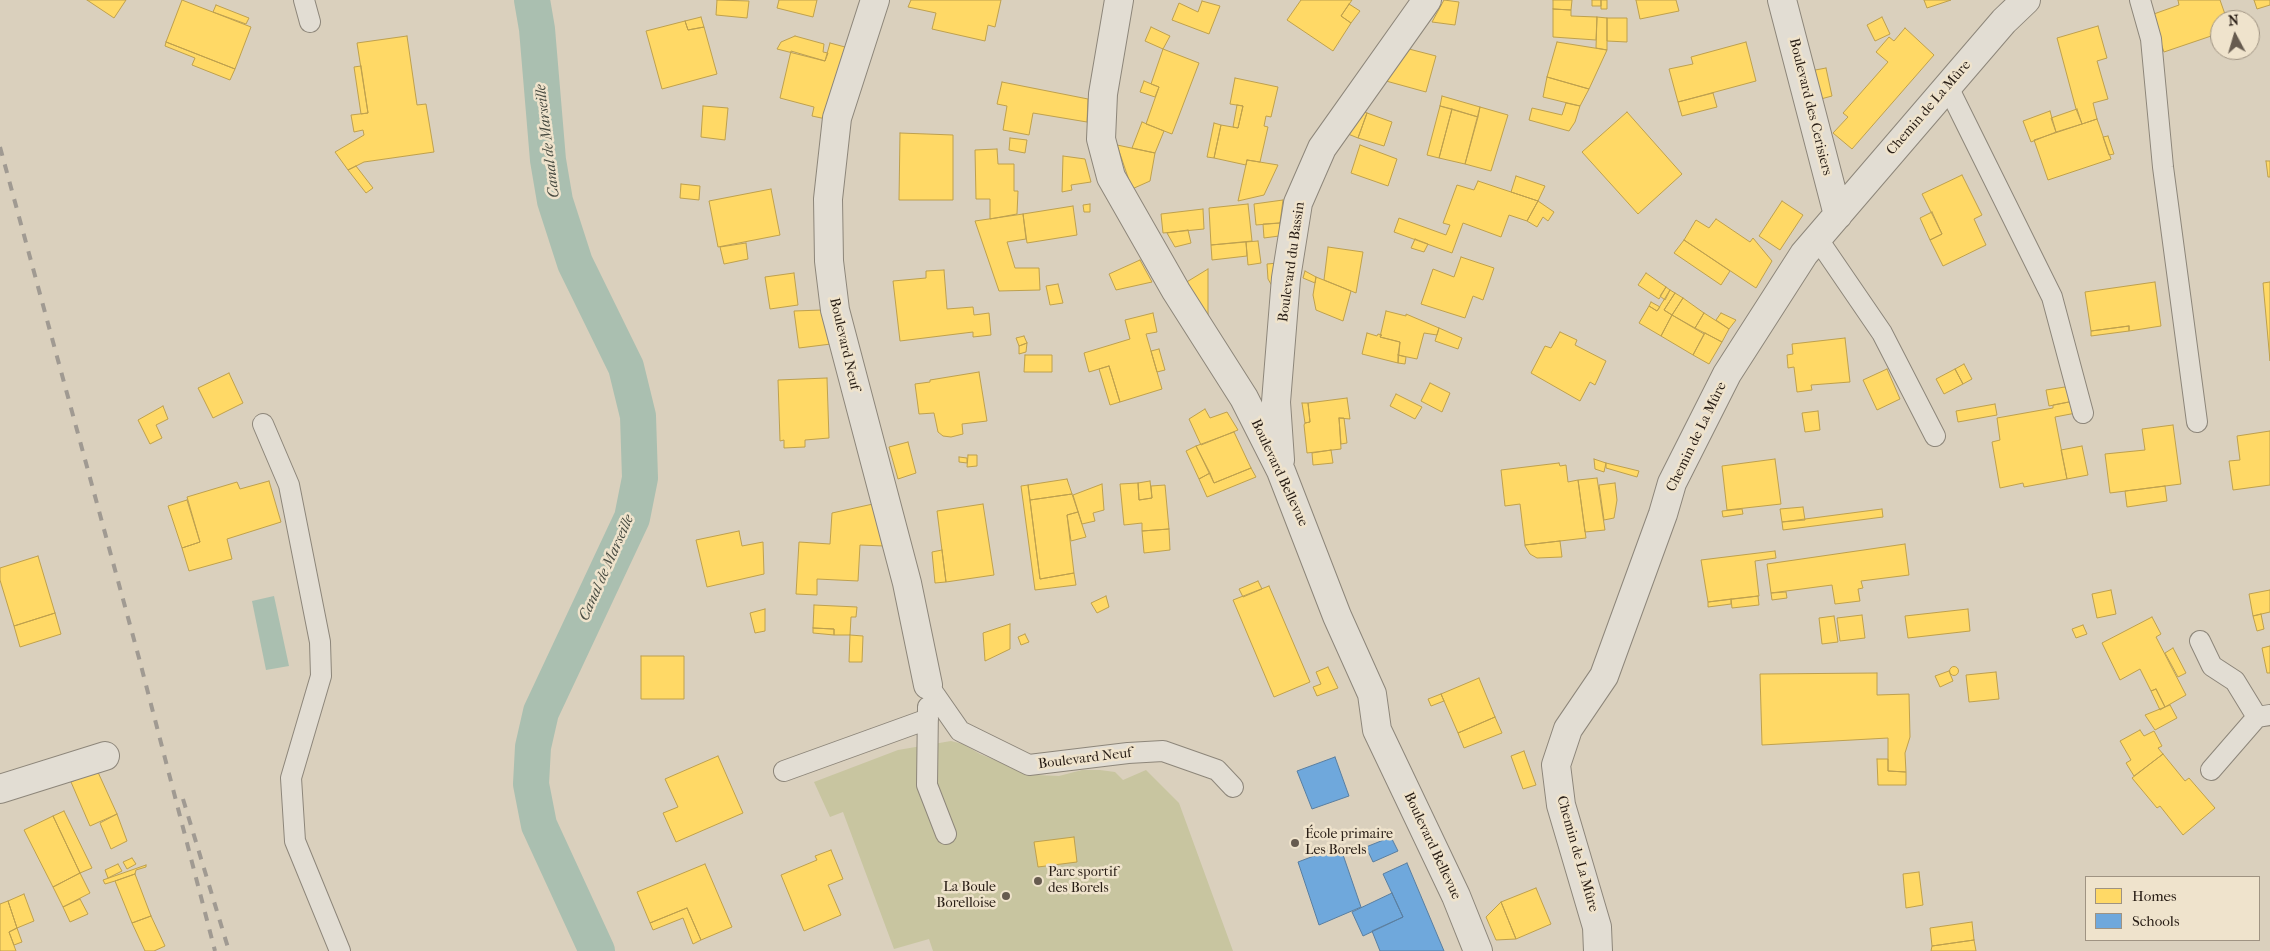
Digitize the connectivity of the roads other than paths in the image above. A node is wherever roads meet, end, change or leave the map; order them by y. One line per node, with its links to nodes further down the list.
1 (304, 0): 8 (lane)
2 (875, 0): 18 (street, Boulevard Neuf)
3 (1119, 0): 16 (street, Boulevard Bellevue)
4 (1427, 0): 16 (street, Boulevard du Bassin)
5 (1782, 0): 10 (street, Boulevard des Cerisiers)
6 (2026, 0): 9 (street, Chemin de La Mûre)
7 (2140, 0): 13 (lane)
8 (310, 22)
9 (1948, 87): 10 (street, Chemin de La Mûre); 12 (lane)
10 (1838, 215): 11 (street, Chemin de La Mûre)
11 (1817, 238): 15 (lane); 29 (street, Chemin de La Mûre)
12 (2082, 413)
13 (2197, 422)
14 (263, 424): 27 (lane)
15 (1935, 436)
16 (1281, 471): 28 (street, Boulevard Bellevue)
17 (2200, 641): 19 (lane)
18 (928, 685): 20 (lane, Boulevard Neuf); 24 (lane, Boulevard Neuf)
19 (2264, 716): 22 (lane)
20 (928, 718): 23 (lane); 26 (lane, Boulevard Neuf)
21 (105, 756): 25 (street)
22 (2211, 770)
23 (784, 771)
24 (1233, 787)
25 (0, 789)
26 (946, 834)
27 (340, 951)
28 (1478, 951)
29 (1598, 951)

